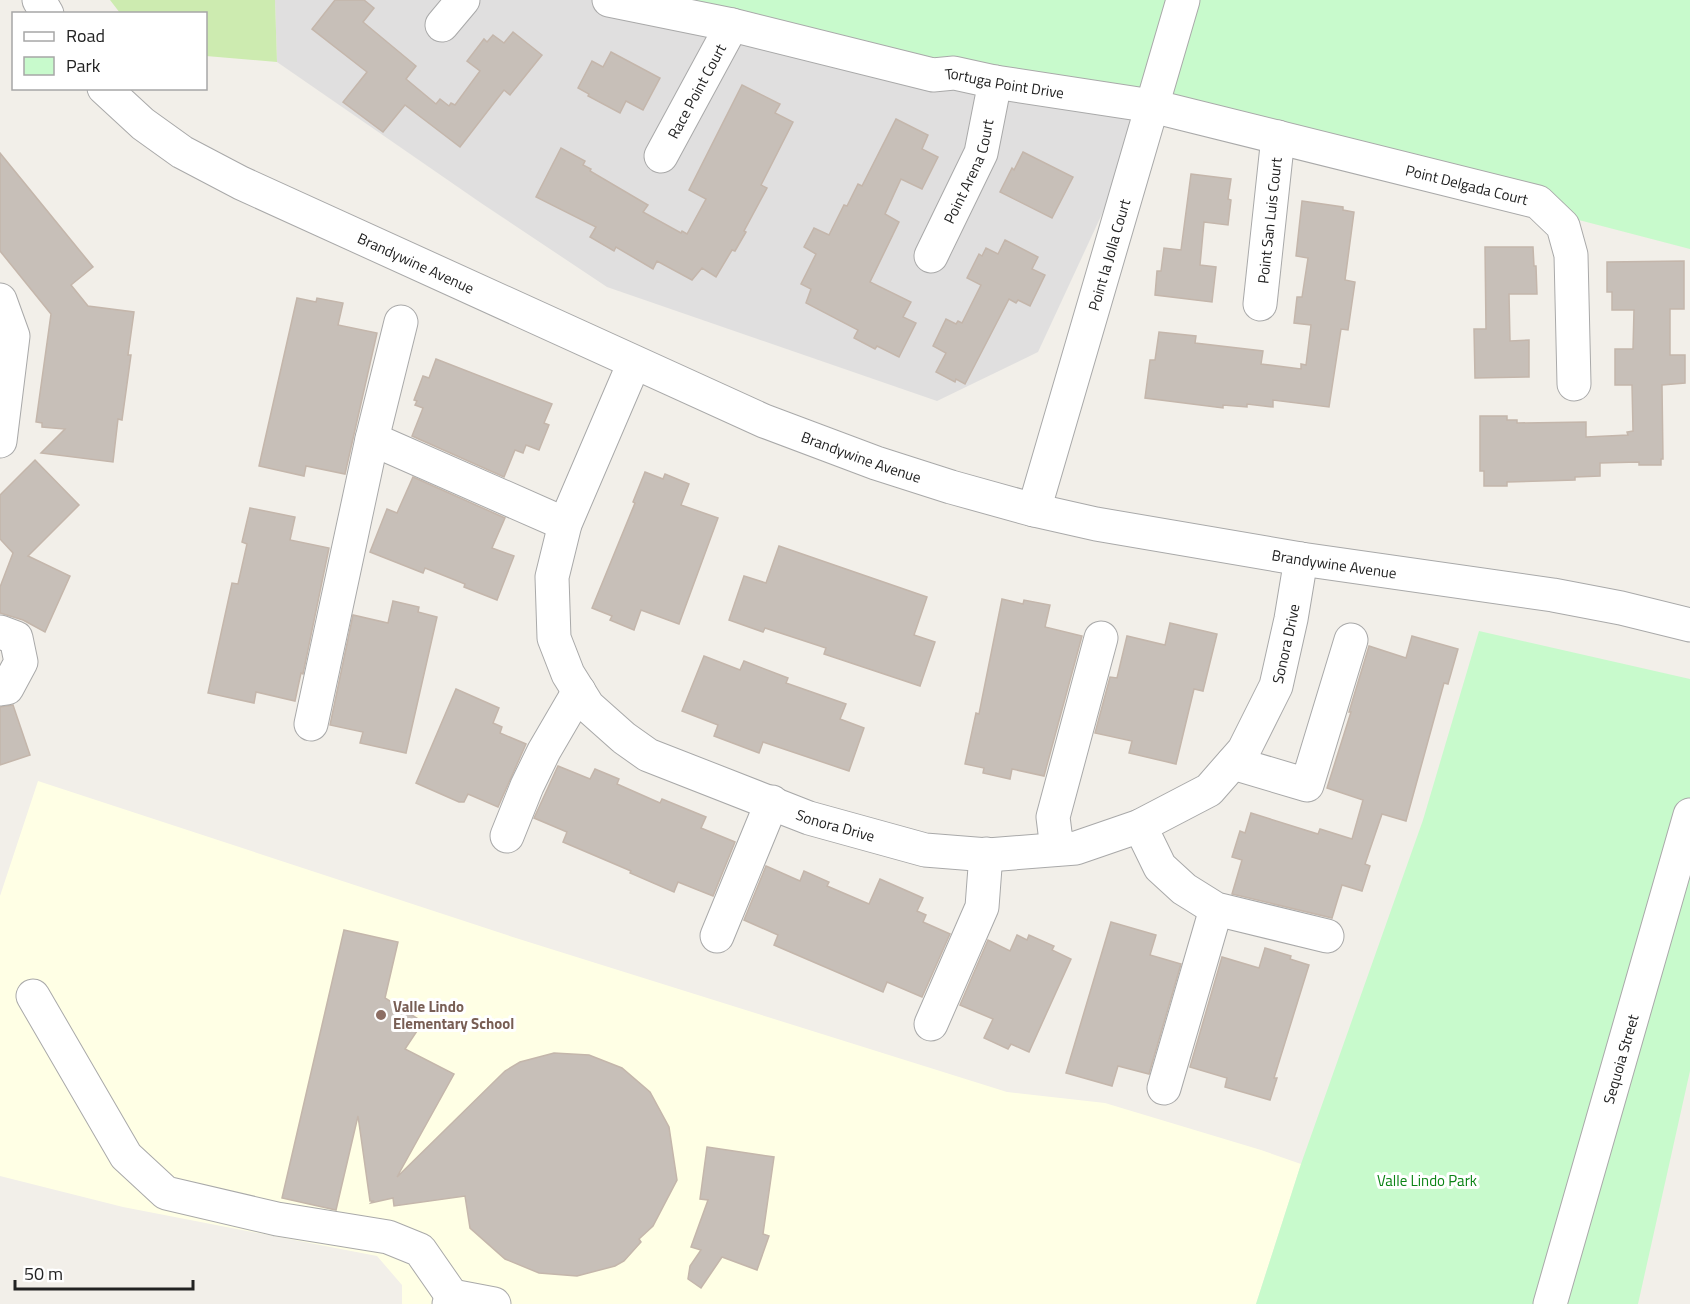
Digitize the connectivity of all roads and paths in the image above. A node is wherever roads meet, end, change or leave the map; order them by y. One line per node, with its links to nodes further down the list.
1 (463, 0): 4 (street)
2 (609, 0): 5 (street, Tortuga Point Drive)
3 (1183, 0): 8 (street, Point la Jolla Court)
4 (442, 25)
5 (732, 25): 6 (street, Tortuga Point Drive); 10 (street, Race Point Court)
6 (995, 82): 8 (street, Tortuga Point Drive); 11 (street, Point Arena Court)
7 (106, 90): 15 (street, Brandywine Avenue)
8 (1152, 106): 9 (street, Tortuga Point Drive); 19 (street, Point la Jolla Court)
9 (1278, 137): 13 (street, Point San Luis Court); 16 (street, Point Delgada Court)
10 (661, 156)
11 (931, 256)
12 (0, 300): 18 (street)
13 (1260, 304)
14 (401, 322): 17 (street)
15 (634, 363): 19 (street, Brandywine Avenue); 20 (street, Sonora Drive)
16 (1574, 384)
17 (372, 439): 20 (street); 28 (street)
18 (0, 441)
19 (1034, 510): 21 (street, Brandywine Avenue)
20 (565, 524): 27 (street, Sonora Drive)
21 (1301, 559): 22 (street, Brandywine Avenue); 29 (street, Sonora Drive)
22 (1690, 625)
23 (0, 632): 26 (street)
24 (1101, 638): 34 (street)
25 (1351, 640): 29 (street)
26 (0, 689)
27 (579, 691): 30 (street, Sonora Drive); 33 (street)
28 (311, 724)
29 (1233, 763): 32 (street, Sonora Drive)
30 (772, 802): 35 (street, Sonora Drive); 37 (street)
31 (1690, 815): 44 (street, Sequoia Street)
32 (1140, 826): 34 (street, Sonora Drive); 36 (street)
33 (507, 836)
34 (1057, 849): 35 (street, Sonora Drive)
35 (986, 854): 40 (street)
36 (1216, 909): 38 (street); 41 (street)
37 (717, 936)
38 (1327, 936)
39 (33, 996): 42 (street)
40 (932, 1024)
41 (1164, 1088)
42 (451, 1300): 43 (street)
43 (494, 1304)
44 (1550, 1304)

